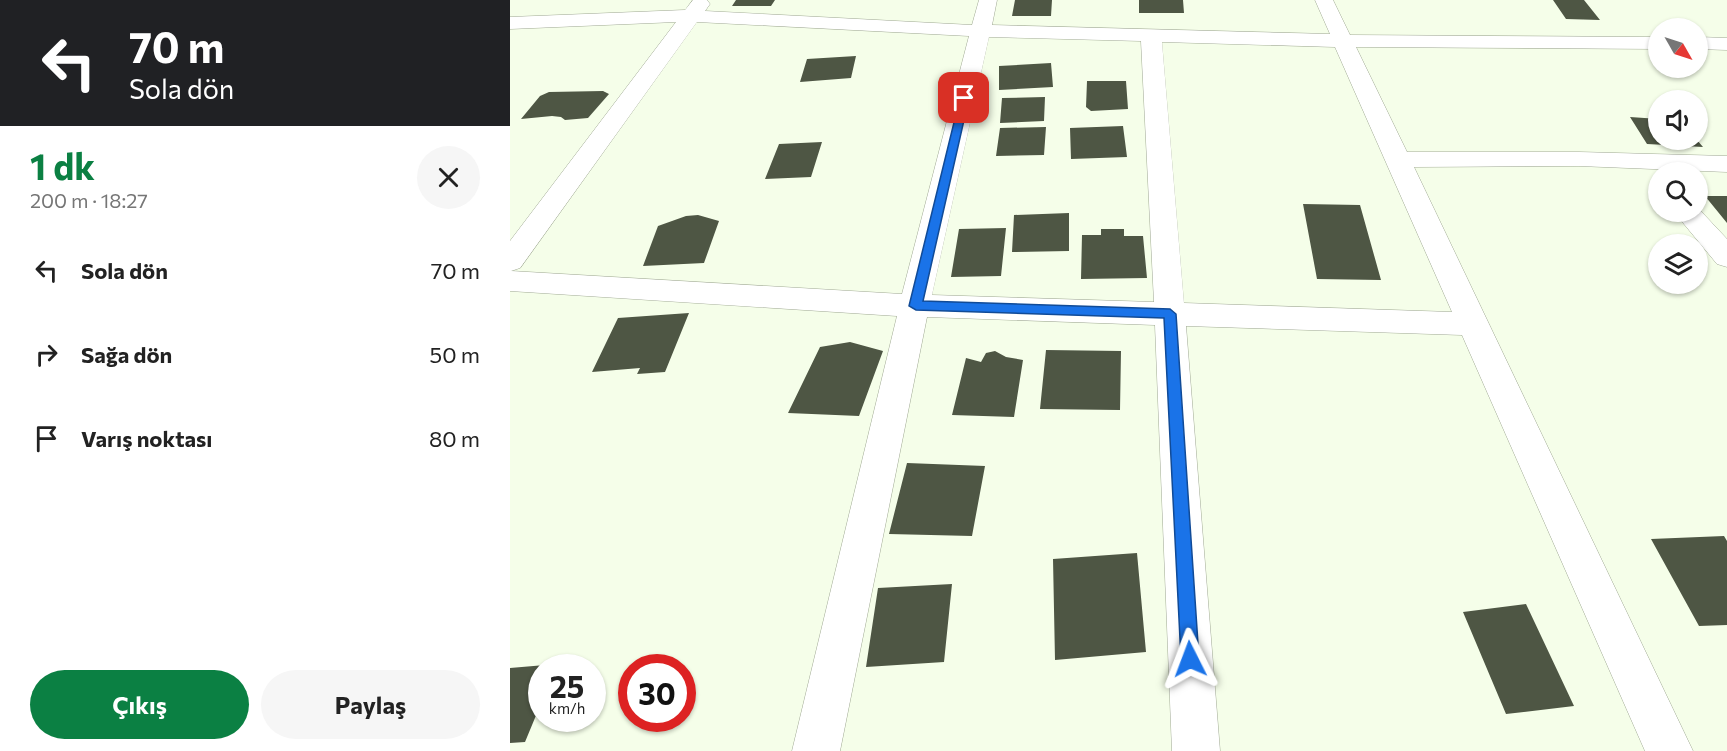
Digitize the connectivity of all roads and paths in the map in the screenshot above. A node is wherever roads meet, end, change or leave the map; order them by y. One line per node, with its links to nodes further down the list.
1 (988, 0): 5 (street)
2 (1324, 0): 7 (street)
3 (697, 8): 4 (street); 5 (street); 17 (street)
4 (510, 23)
5 (981, 31): 6 (street); 19 (street)
6 (1150, 36): 7 (street); 20 (street)
7 (1345, 41): 8 (street); 11 (street)
8 (1648, 43)
9 (1708, 43): 10 (street)
10 (1727, 44)
11 (1399, 160): 14 (street); 21 (street)
12 (1727, 164): 13 (street)
13 (1708, 166)
14 (1648, 170)
15 (1696, 222): 16 (street)
16 (1727, 257)
17 (510, 261)
18 (510, 281): 19 (street)
19 (916, 306): 20 (street); 22 (street)
20 (1170, 314): 21 (street); 23 (street)
21 (1474, 324): 24 (street)
22 (816, 751)
23 (1196, 751)
24 (1669, 751)

